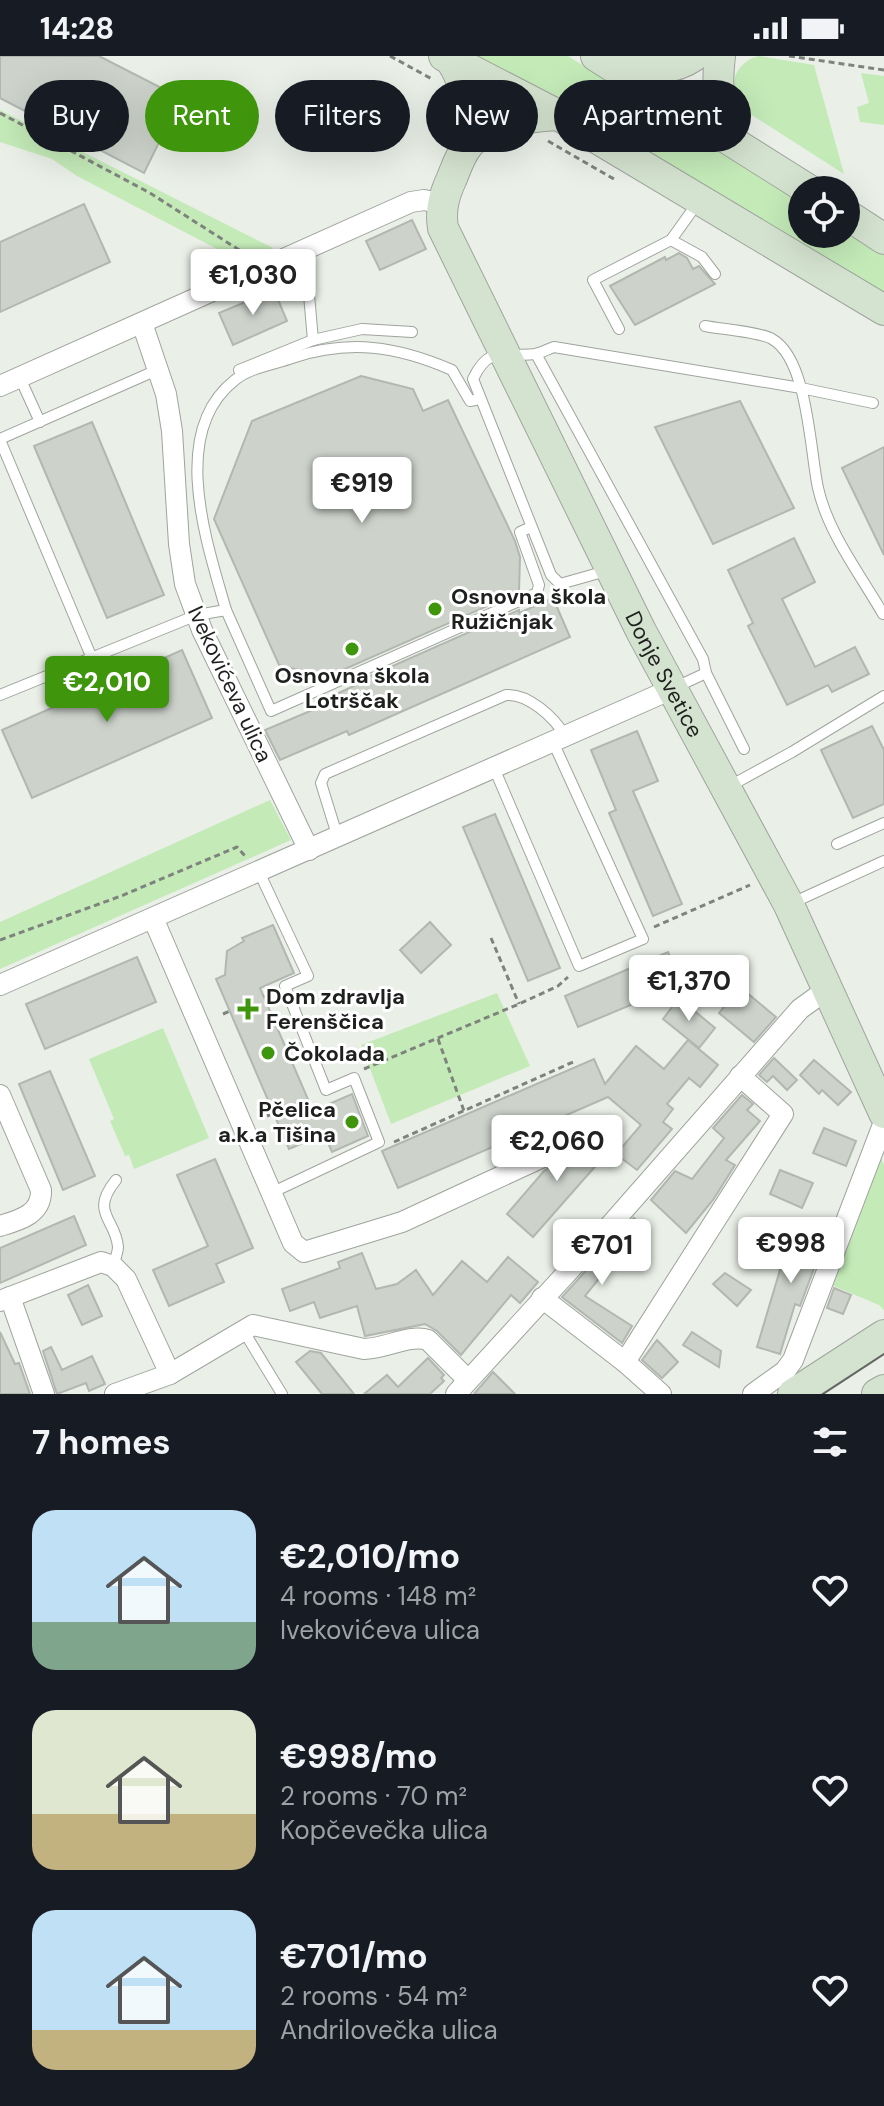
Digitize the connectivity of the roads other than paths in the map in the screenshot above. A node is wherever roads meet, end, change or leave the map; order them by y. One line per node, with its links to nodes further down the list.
1 (694, 56): 3 (street)
2 (720, 56): 7 (street)
3 (603, 60): 6 (street)
4 (444, 66): 5 (street); 8 (street)
5 (462, 80)
6 (635, 80)
7 (718, 80)
8 (554, 113)
9 (464, 152): 14 (street)
10 (620, 152): 13 (street)
11 (751, 152): 12 (street)
12 (788, 176)
13 (700, 200): 17 (lane); 20 (street)
14 (443, 204): 18 (street); 26 (street, Donje Svetice)
15 (860, 223): 16 (street)
16 (884, 239)
17 (671, 240): 19 (lane); 23 (lane)
18 (305, 250): 21 (street); 25 (lane)
19 (715, 274)
20 (884, 310)
21 (142, 323): 28 (street, Ivekovićeva ulica); 30 (street)
22 (705, 326): 32 (lane)
23 (619, 329)
24 (412, 332): 25 (lane)
25 (313, 340): 29 (lane)
26 (504, 352): 27 (lane); 33 (lane); 38 (street, Donje Svetice)
27 (536, 354): 32 (lane); 43 (lane)
28 (157, 370): 35 (lane); 41 (street, Ivekovićeva ulica)
29 (238, 377): 33 (lane); 39 (lane)
30 (20, 378): 31 (street); 35 (lane)
31 (0, 386)
32 (801, 388): 34 (lane); 40 (lane)
33 (480, 399): 37 (lane)
34 (873, 403)
35 (40, 422): 36 (lane)
36 (0, 440): 42 (lane)
37 (531, 527): 38 (lane); 39 (lane)
38 (611, 569): 44 (street, Donje Svetice)
39 (226, 610): 41 (lane)
40 (883, 614)
41 (197, 615): 42 (lane); 54 (street, Ivekovićeva ulica)
42 (91, 656): 45 (lane)
43 (706, 673): 44 (lane); 48 (lane)
44 (672, 689): 47 (street); 50 (street, Donje Svetice)
45 (0, 695)
46 (884, 696): 50 (lane)
47 (559, 739): 49 (street); 49 (lane); 52 (lane)
48 (744, 749)
49 (494, 768): 52 (street)
50 (726, 788): 57 (street, Donje Svetice)
51 (884, 823): 53 (lane)
52 (338, 838): 54 (street)
53 (837, 844)
54 (309, 850): 56 (street)
55 (884, 861): 57 (lane)
56 (259, 872): 58 (street); 67 (lane)
57 (789, 905): 60 (street, Donje Svetice)
58 (153, 918): 59 (street); 67 (street)
59 (0, 985)
60 (829, 988): 61 (street); 63 (street, Donje Svetice)
61 (740, 1076): 70 (street); 74 (street)
62 (0, 1095): 68 (street)
63 (884, 1113)
64 (884, 1122): 82 (street)
65 (545, 1156): 67 (street)
66 (116, 1180): 69 (lane)
67 (271, 1193)
68 (0, 1226)
69 (113, 1266): 71 (street); 75 (street)
70 (542, 1298): 74 (street); 76 (street)
71 (5, 1299): 78 (street)
72 (243, 1330): 75 (street); 76 (street); 80 (lane)
73 (884, 1335): 83 (street)
74 (625, 1362): 81 (street)
75 (170, 1374): 79 (street)
76 (462, 1387)
77 (884, 1390): 84 (street)
78 (44, 1394)
79 (115, 1394)
80 (282, 1394)
81 (661, 1394)
82 (753, 1394)
83 (793, 1394)
84 (877, 1394)

